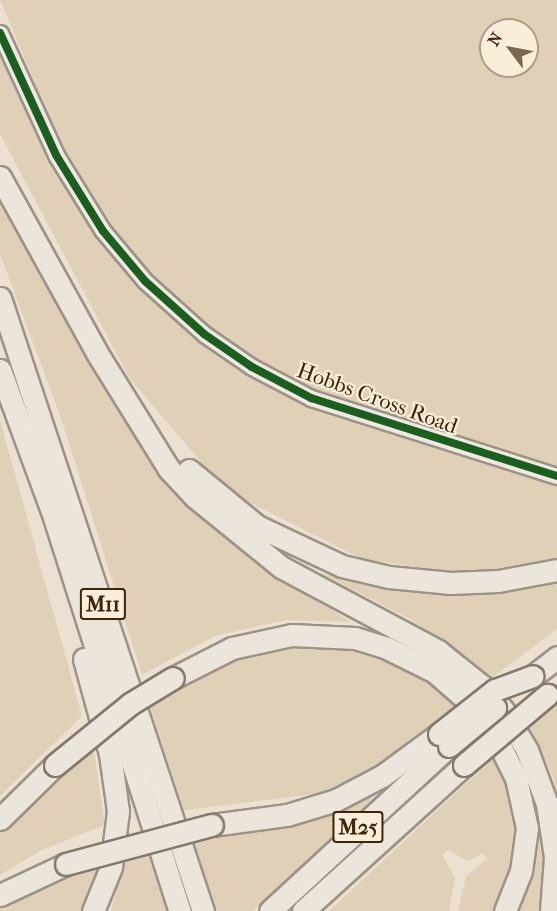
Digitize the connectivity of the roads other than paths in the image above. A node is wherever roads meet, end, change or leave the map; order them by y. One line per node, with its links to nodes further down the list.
1 (0, 33): 6 (street, Hobbs Cross Road)
2 (0, 177): 5 (highway)
3 (0, 298): 16 (highway, M11)
4 (0, 370): 7 (highway, M11)
5 (155, 440): 8 (highway); 20 (highway)
6 (557, 476)
7 (52, 511): 14 (highway); 15 (highway, M11)
8 (557, 570)
9 (557, 657): 11 (highway, M25, bridge)
10 (552, 691): 18 (highway, M25, bridge)
11 (444, 740): 13 (highway, bridge); 17 (highway, M25)
12 (0, 819): 19 (highway, bridge)
13 (0, 895)
14 (93, 911)
15 (180, 911)
16 (203, 911)
17 (270, 911)
18 (303, 911)
19 (505, 911)
20 (551, 911)

